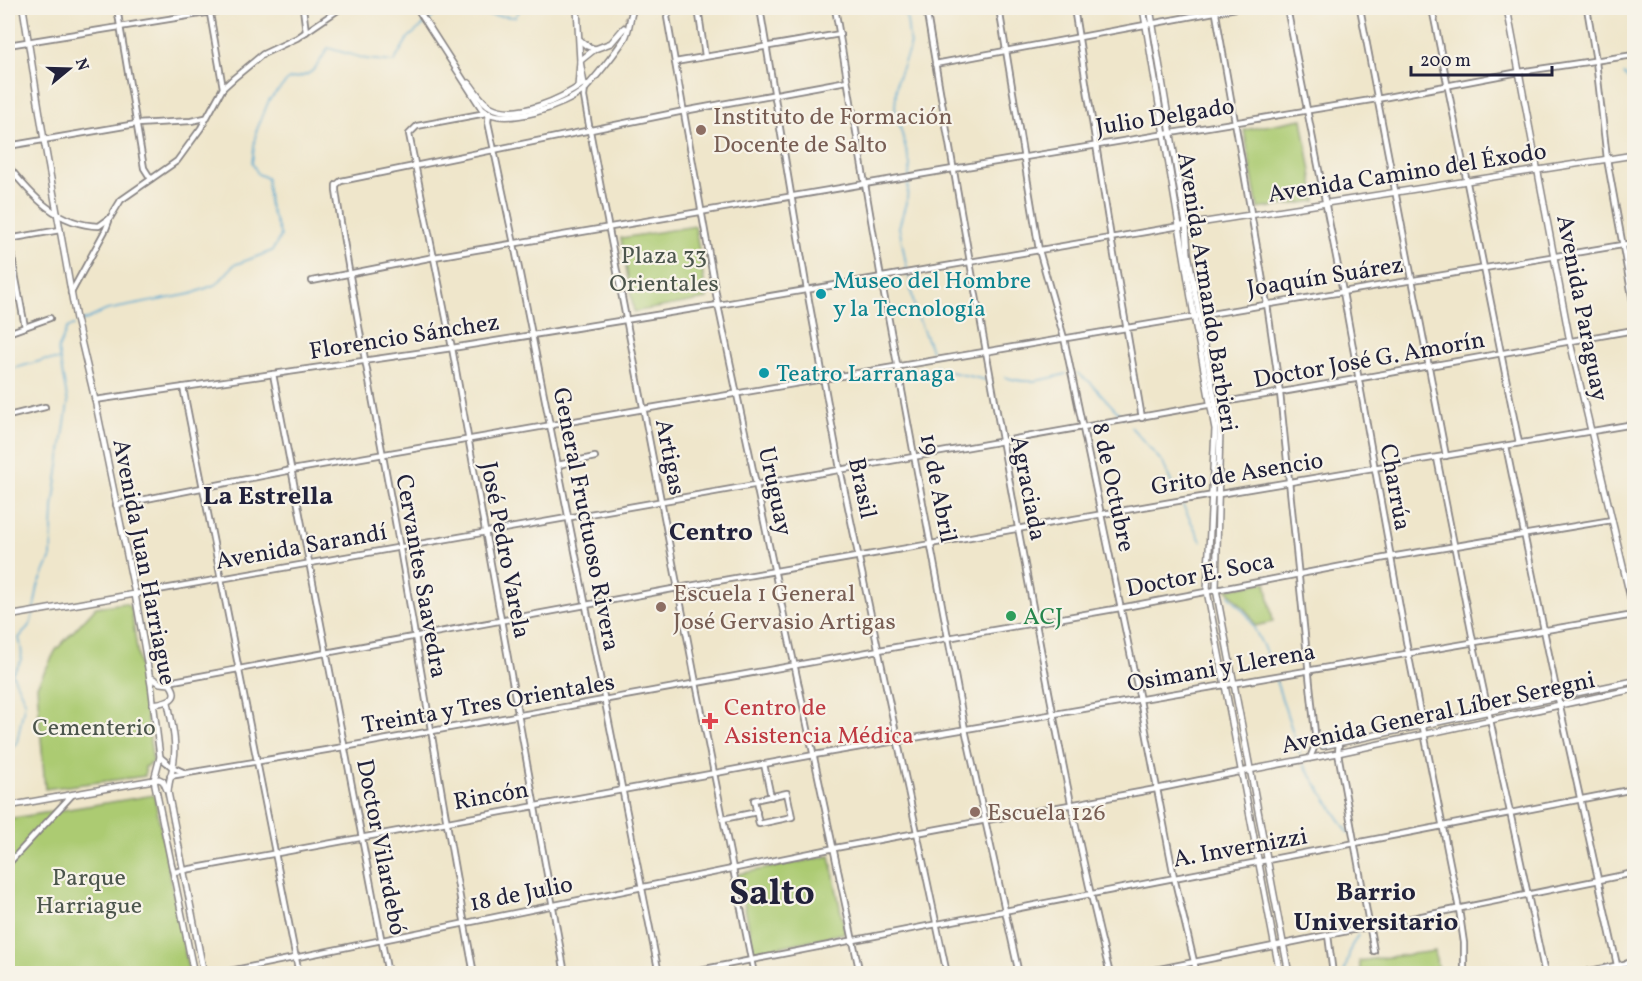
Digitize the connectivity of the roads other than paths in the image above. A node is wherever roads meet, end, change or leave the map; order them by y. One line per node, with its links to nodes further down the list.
1 (23, 8): 34 (street, Avenida Juan Harriague)
2 (117, 8): 28 (street)
3 (237, 8): 25 (street)
4 (303, 8): 30 (street)
5 (341, 8): 30 (street)
6 (418, 8): 44 (street)
7 (577, 8): 33 (street)
8 (634, 8): 49 (street)
9 (678, 8): 43 (street, Uruguay)
10 (698, 8): 40 (street)
11 (760, 8): 36 (street, Brasil)
12 (835, 8): 31 (street, 19 de Abril)
13 (926, 8): 45 (street, Agraciada)
14 (999, 8): 38 (street, 8 de Octubre)
15 (1074, 8): 32 (street)
16 (1143, 8): 27 (street, Avenida Armando Barbieri)
17 (1150, 8): 26 (street, Avenida Armando Barbieri)
18 (1236, 8): 24 (street)
19 (1287, 8): 53 (street, Charrúa)
20 (1360, 8): 52 (street)
21 (1432, 8): 48 (street)
22 (1507, 8): 46 (street, Avenida Paraguay)
23 (1587, 8): 42 (street)
24 (1216, 9): 26 (street); 57 (street)
25 (209, 10): 28 (street); 50 (street)
26 (1153, 23): 27 (street); 60 (street, Avenida Armando Barbieri)
27 (1146, 24): 32 (street); 60 (street, Avenida Armando Barbieri)
28 (120, 26): 34 (street); 58 (street)
29 (624, 28): 37 (street)
30 (306, 32): 50 (street)
31 (840, 34): 36 (street); 47 (street, 19 de Abril)
32 (1078, 36): 38 (street); 62 (street)
33 (580, 40): 37 (street); 41 (street)
34 (29, 41): 35 (street); 61 (street, Avenida Juan Harriague)
35 (8, 45)
36 (766, 46): 40 (street); 51 (street, Brasil)
37 (595, 49): 41 (street)
38 (1005, 50): 45 (street); 66 (street, 8 de Octubre)
39 (1635, 55): 42 (street, Julio Delgado)
40 (705, 56): 43 (street)
41 (580, 61): 49 (street)
42 (1596, 61): 46 (street, Julio Delgado); 67 (street)
43 (675, 62): 55 (street, Uruguay)
44 (453, 63): 54 (street); 54 (street)
45 (935, 64): 70 (street, Agraciada)
46 (1519, 72): 48 (street, Julio Delgado); 71 (street, Avenida Paraguay)
47 (847, 81): 51 (street); 74 (street, 19 de Abril)
48 (1448, 86): 52 (street, Julio Delgado); 73 (street)
49 (582, 87): 54 (street); 59 (street, Artigas)
50 (223, 88): 56 (street)
51 (774, 95): 55 (street); 76 (street, Brasil)
52 (1377, 99): 53 (street, Julio Delgado); 75 (street)
53 (1307, 110): 57 (street, Julio Delgado); 77 (street, Charrúa)
54 (487, 111): 64 (street, General Fructuoso Rivera); 69 (street, José Pedro Varela)
55 (684, 111): 59 (street); 78 (street, Uruguay)
56 (205, 118): 58 (street); 72 (street)
57 (1236, 122): 60 (street, Julio Delgado); 80 (street)
58 (136, 124): 61 (street); 72 (street)
59 (590, 131): 64 (street); 83 (street, Artigas)
60 (1167, 133): 62 (street, Julio Delgado); 82 (street, Avenida Armando Barbieri)
61 (44, 140): 63 (street); 79 (street, Avenida Juan Harriague)
62 (1096, 145): 66 (street, Julio Delgado); 86 (street)
63 (8, 146)
64 (495, 150): 69 (street); 88 (street, General Fructuoso Rivera)
65 (1635, 155): 67 (street, Avenida Camino del Éxodo)
66 (1023, 157): 70 (street, Julio Delgado); 90 (street, 8 de Octubre)
67 (1607, 159): 71 (street, Avenida Camino del Éxodo); 89 (street)
68 (8, 166): 79 (street)
69 (414, 166): 92 (street, José Pedro Varela); 95 (street, Cervantes Saavedra)
70 (954, 169): 74 (street, Julio Delgado); 93 (street, Agraciada)
71 (1538, 169): 73 (street, Avenida Camino del Éxodo); 91 (street, Avenida Paraguay)
72 (151, 179): 81 (street)
73 (1467, 180): 75 (street, Avenida Camino del Éxodo); 94 (street)
74 (865, 184): 76 (street, Julio Delgado); 96 (street, 19 de Abril)
75 (1395, 192): 77 (street, Avenida Camino del Éxodo); 97 (street)
76 (792, 197): 78 (street, Julio Delgado); 99 (street, Brasil)
77 (1325, 203): 80 (street, Avenida Camino del Éxodo); 100 (street, Charrúa)
78 (701, 213): 83 (street, Julio Delgado); 103 (street, Uruguay)
79 (58, 215): 81 (street); 84 (street, Avenida Juan Harriague)
80 (1252, 215): 82 (street, Avenida Camino del Éxodo); 102 (street)
81 (110, 218): 101 (street)
82 (1183, 226): 86 (street, Florencio Sánchez); 105 (street, Avenida Armando Barbieri)
83 (610, 228): 88 (street, Julio Delgado); 107 (street, Artigas)
84 (60, 230): 85 (street); 101 (street, Avenida Juan Harriague)
85 (8, 238): 108 (street)
86 (1111, 238): 90 (street, Florencio Sánchez); 109 (street)
87 (1635, 243): 89 (street, Joaquín Suárez)
88 (514, 244): 92 (street, Julio Delgado); 112 (street, General Fructuoso Rivera)
89 (1623, 245): 91 (street, Joaquín Suárez); 104 (street)
90 (1039, 250): 93 (street, Florencio Sánchez); 113 (street, 8 de Octubre)
91 (1553, 256): 94 (street, Joaquín Suárez); 114 (street, Avenida Paraguay)
92 (434, 257): 95 (street, Julio Delgado); 115 (street, José Pedro Varela)
93 (969, 262): 96 (street, Florencio Sánchez); 116 (street, Agraciada)
94 (1484, 268): 97 (street, Joaquín Suárez); 117 (street)
95 (349, 273): 98 (street, Julio Delgado); 118 (street, Cervantes Saavedra)
96 (881, 278): 99 (street, Florencio Sánchez); 119 (street, 19 de Abril)
97 (1413, 280): 100 (street, Joaquín Suárez); 120 (street)
98 (312, 281)
99 (807, 290): 103 (street, Florencio Sánchez); 122 (street, Brasil)
100 (1343, 291): 102 (street, Joaquín Suárez); 123 (street, Charrúa)
101 (71, 293): 127 (street, Avenida Juan Harriague)
102 (1267, 304): 105 (street, Joaquín Suárez); 126 (street)
103 (718, 305): 107 (street, Florencio Sánchez); 125 (street, Uruguay)
104 (1635, 307)
105 (1197, 316): 109 (street, Joaquín Suárez); 128 (street, Avenida Armando Barbieri)
106 (50, 318): 108 (street)
107 (626, 320): 112 (street, Florencio Sánchez); 130 (street, Artigas)
108 (25, 327): 111 (street)
109 (1128, 327): 113 (street, Joaquín Suárez); 132 (street)
110 (1635, 330): 114 (street, Doctor José G. Amorín)
111 (8, 333)
112 (532, 334): 115 (street, Florencio Sánchez); 134 (street, General Fructuoso Rivera)
113 (1064, 338): 116 (street, Joaquín Suárez); 135 (street, 8 de Octubre)
114 (1570, 342): 117 (street, Doctor José G. Amorín); 136 (street, Avenida Paraguay)
115 (452, 348): 118 (street, Florencio Sánchez); 137 (street, José Pedro Varela)
116 (986, 351): 119 (street, Joaquín Suárez); 138 (street, Agraciada)
117 (1501, 354): 120 (street, Doctor José G. Amorín); 139 (street)
118 (365, 361): 121 (street, Florencio Sánchez); 141 (street, Cervantes Saavedra)
119 (898, 365): 122 (street, Joaquín Suárez); 144 (street, 19 de Abril)
120 (1429, 367): 123 (street, Doctor José G. Amorín); 142 (street)
121 (273, 374): 124 (street, Florencio Sánchez); 149 (street, Doctor Vilardebó)
122 (823, 378): 125 (street, Joaquín Suárez); 148 (street, Brasil)
123 (1358, 379): 126 (street, Doctor José G. Amorín); 147 (street, Charrúa)
124 (183, 387): 127 (street, Florencio Sánchez); 152 (street)
125 (736, 393): 130 (street, Joaquín Suárez); 150 (street, Uruguay)
126 (1280, 393): 128 (street, Doctor José G. Amorín); 151 (street)
127 (95, 400): 155 (street, Avenida Juan Harriague)
128 (1213, 405): 132 (street, Doctor José G. Amorín); 153 (street, Avenida Armando Barbieri)
129 (45, 407): 131 (street)
130 (644, 409): 134 (street, Joaquín Suárez); 154 (street, Artigas)
131 (8, 416)
132 (1142, 417): 135 (street, Doctor José G. Amorín)
133 (1635, 424): 136 (street, Grito de Asencio)
134 (550, 426): 137 (street, Joaquín Suárez); 146 (street, General Fructuoso Rivera)
135 (1083, 428): 138 (street, Doctor José G. Amorín); 156 (street, 8 de Octubre)
136 (1590, 432): 139 (street, Grito de Asencio); 158 (street, Avenida Paraguay)
137 (467, 441): 141 (street, Joaquín Suárez); 160 (street, José Pedro Varela)
138 (1001, 443): 144 (street, Doctor José G. Amorín); 159 (street, Agraciada)
139 (1519, 443): 140 (street, Grito de Asencio)
140 (1506, 446): 142 (street, Grito de Asencio); 161 (street)
141 (382, 454): 149 (street, Joaquín Suárez); 164 (street, Cervantes Saavedra)
142 (1446, 456): 145 (street, Grito de Asencio)
143 (595, 457): 146 (street)
144 (915, 458): 148 (street, Doctor José G. Amorín); 162 (street, 19 de Abril)
145 (1437, 458): 147 (street, Grito de Asencio); 163 (street)
146 (558, 465): 157 (street, General Fructuoso Rivera)
147 (1375, 468): 151 (street, Grito de Asencio); 165 (street, Charrúa)
148 (840, 469): 150 (street, Doctor José G. Amorín); 166 (street, Brasil)
149 (292, 470): 152 (street, Joaquín Suárez); 167 (street, Doctor Vilardebó)
150 (756, 483): 154 (street, Avenida Sarandí); 168 (street, Uruguay)
151 (1289, 483): 153 (street, Grito de Asencio); 169 (street)
152 (202, 489): 155 (street, Joaquín Suárez); 170 (street)
153 (1216, 496): 156 (street, Grito de Asencio); 172 (street, Avenida Armando Barbieri); 173 (street, Avenida Armando Barbieri)
154 (661, 500): 157 (street, Avenida Sarandí); 171 (street, Artigas)
155 (116, 506): 174 (street, Avenida Juan Harriague)
156 (1101, 514): 159 (street, Grito de Asencio); 176 (street, 8 de Octubre)
157 (568, 517): 160 (street, Avenida Sarandí); 175 (street, General Fructuoso Rivera)
158 (1612, 520): 161 (street, Doctor E. Soca); 177 (street, Avenida Paraguay)
159 (1019, 530): 162 (street, Grito de Asencio); 180 (street, Agraciada)
160 (485, 532): 164 (street, Avenida Sarandí); 179 (street, José Pedro Varela)
161 (1523, 534): 163 (street, Doctor E. Soca); 181 (street)
162 (932, 545): 166 (street, Grito de Asencio); 183 (street, 19 de Abril)
163 (1454, 546): 165 (street, Doctor E. Soca); 184 (street)
164 (400, 547): 167 (street, Avenida Sarandí); 182 (street, Cervantes Saavedra)
165 (1390, 556): 169 (street, Doctor E. Soca); 186 (street, Charrúa)
166 (859, 558): 168 (street, Grito de Asencio); 185 (street, Brasil)
167 (310, 562): 170 (street, Avenida Sarandí); 187 (street, Doctor Vilardebó)
168 (775, 572): 171 (street, Grito de Asencio); 188 (street, Uruguay)
169 (1297, 574): 172 (street, Doctor E. Soca); 189 (street)
170 (221, 579): 174 (street, Avenida Sarandí); 190 (street)
171 (678, 588): 175 (street, Grito de Asencio); 194 (street, Artigas)
172 (1216, 589): 173 (street, Doctor E. Soca); 195 (street, Avenida Armando Barbieri)
173 (1207, 591): 176 (street, Doctor E. Soca); 196 (street, Avenida Armando Barbieri)
174 (135, 594): 178 (street); 191 (street, Avenida Juan Harriague)
175 (586, 605): 179 (street, Grito de Asencio); 200 (street, General Fructuoso Rivera)
176 (1120, 608): 180 (street, Doctor E. Soca); 201 (street, 8 de Octubre)
177 (1635, 614): 181 (street, Osimani y Llerena)
178 (9, 616)
179 (501, 620): 182 (street, Grito de Asencio); 207 (street, José Pedro Varela)
180 (1036, 623): 183 (street, Doctor E. Soca); 206 (street, Agraciada)
181 (1544, 629): 184 (street, Osimani y Llerena); 199 (street)
182 (415, 636): 187 (street, Grito de Asencio); 211 (street, Cervantes Saavedra)
183 (949, 638): 185 (street, Doctor E. Soca); 210 (street, 19 de Abril)
184 (1473, 641): 186 (street, Osimani y Llerena); 205 (street)
185 (879, 650): 188 (street, Doctor E. Soca); 213 (street, Brasil)
186 (1407, 652): 189 (street, Osimani y Llerena); 209 (street, Charrúa)
187 (328, 654): 190 (street, Grito de Asencio); 216 (street, Doctor Vilardebó)
188 (795, 665): 194 (street, Treinta y Tres Orientales); 218 (street, Uruguay)
189 (1309, 669): 195 (street, Osimani y Llerena); 215 (street)
190 (239, 670): 193 (street, Grito de Asencio); 221 (street)
191 (150, 677): 193 (street); 197 (street, Avenida Juan Harriague)
192 (1635, 681): 199 (street, Avenida General Líber Seregni)
193 (163, 683): 197 (street); 202 (street)
194 (696, 683): 200 (street, Treinta y Tres Orientales); 227 (street, Artigas)
195 (1232, 683): 196 (street, Osimani y Llerena); 224 (street, Avenida Armando Barbieri)
196 (1224, 684): 201 (street, Osimani y Llerena); 226 (street, Avenida Armando Barbieri)
197 (152, 688): 203 (street, Avenida Juan Harriague)
198 (1635, 689): 204 (street, Avenida General Líber Seregni)
199 (1558, 698): 204 (street); 205 (street, Avenida General Líber Seregni)
200 (605, 699): 207 (street, Treinta y Tres Orientales); 232 (street, General Fructuoso Rivera)
201 (1140, 700): 206 (street, Osimani y Llerena); 230 (street, 8 de Octubre)
202 (168, 702): 203 (street); 223 (street, Avenida Juan Harriague)
203 (153, 704): 219 (street, Avenida Juan Harriague)
204 (1560, 706): 208 (street, Avenida General Líber Seregni); 236 (street)
205 (1489, 712): 208 (street); 209 (street, Avenida General Líber Seregni)
206 (1053, 714): 210 (street, Osimani y Llerena); 237 (street, Agraciada)
207 (518, 715): 211 (street, Treinta y Tres Orientales); 239 (street, José Pedro Varela)
208 (1491, 720): 212 (street, Avenida General Líber Seregni); 241 (street)
209 (1424, 726): 212 (street, Charrúa); 214 (street, Avenida General Líber Seregni)
210 (964, 729): 213 (street, Osimani y Llerena); 243 (street, 19 de Abril)
211 (430, 731): 216 (street, Treinta y Tres Orientales); 244 (street, Cervantes Saavedra)
212 (1425, 734): 217 (street, Avenida General Líber Seregni); 245 (street, Charrúa)
213 (896, 741): 218 (street, Osimani y Llerena); 246 (street, Brasil)
214 (1339, 742): 215 (street, Avenida General Líber Seregni); 217 (street)
215 (1316, 743): 220 (street)
216 (344, 747): 221 (street, Treinta y Tres Orientales); 247 (street, Doctor Vilardebó)
217 (1338, 753): 220 (street, Avenida General Líber Seregni); 248 (street)
218 (814, 755): 222 (street, Rincón); 249 (street, Uruguay)
219 (160, 757): 223 (street, Treinta y Tres Orientales); 229 (street, Avenida Juan Harriague)
220 (1310, 758): 224 (street, Avenida General Líber Seregni)
221 (256, 762): 225 (street, Treinta y Tres Orientales); 250 (street)
222 (764, 764): 227 (street, Rincón); 235 (street)
223 (172, 767): 225 (street, Treinta y Tres Orientales); 228 (street, Avenida Juan Harriague)
224 (1249, 770): 226 (street, 18 de Julio); 251 (street, Avenida Armando Barbieri)
225 (186, 772): 228 (street, Treinta y Tres Orientales)
226 (1240, 772): 230 (street, 18 de Julio); 252 (street, Avenida Armando Barbieri)
227 (713, 773): 232 (street, Rincón); 242 (street, Artigas)
228 (169, 777): 233 (street, Avenida Juan Harriague)
229 (154, 783): 233 (street); 233 (street); 234 (street); 256 (street, Avenida Juan Harriague)
230 (1156, 789): 237 (street, 18 de Julio); 258 (street, 8 de Octubre)
231 (1635, 789): 236 (street, A. Invernizzi)
232 (623, 790): 239 (street, Rincón); 260 (street, General Fructuoso Rivera)
233 (168, 792): 255 (street, Avenida Juan Harriague)
234 (72, 795): 238 (street); 253 (street)
235 (771, 797): 240 (street); 240 (street)
236 (1580, 798): 241 (street, A. Invernizzi); 259 (street)
237 (1070, 804): 243 (street, 18 de Julio); 261 (street, Agraciada)
238 (8, 806)
239 (535, 806): 244 (street, Rincón); 263 (street, José Pedro Varela)
240 (757, 812): 242 (street)
241 (1510, 812): 245 (street, A. Invernizzi); 262 (street)
242 (723, 819): 254 (street, Artigas)
243 (984, 820): 246 (street, 18 de Julio); 265 (street, 19 de Abril)
244 (446, 822): 247 (street, Rincón); 266 (street, Cervantes Saavedra)
245 (1443, 826): 248 (street, A. Invernizzi); 264 (street, Charrúa)
246 (917, 833): 249 (street, 18 de Julio); 267 (street, Brasil)
247 (362, 837): 250 (street, Rincón); 271 (street, Doctor Vilardebó)
248 (1354, 844): 251 (street, A. Invernizzi); 268 (street)
249 (835, 848): 254 (street, 18 de Julio); 270 (street, Uruguay)
250 (275, 853): 255 (street, Rincón); 275 (street)
251 (1266, 860): 252 (street, A. Invernizzi); 272 (street, Avenida Armando Barbieri)
252 (1258, 862): 258 (street, A. Invernizzi); 273 (street, Avenida Armando Barbieri)
253 (8, 864)
254 (733, 868): 260 (street, 18 de Julio); 276 (street, Artigas)
255 (183, 870): 256 (street, Rincón); 281 (street, Avenida Juan Harriague)
256 (174, 872): 280 (street, Avenida Juan Harriague)
257 (1635, 873): 259 (street)
258 (1174, 877): 261 (street, A. Invernizzi); 277 (street, 8 de Octubre)
259 (1598, 880): 262 (street); 279 (street)
260 (642, 887): 263 (street, 18 de Julio); 287 (street, General Fructuoso Rivera)
261 (1090, 894): 265 (street, A. Invernizzi); 293 (street, Agraciada)
262 (1529, 896): 264 (street); 300 (street)
263 (552, 905): 266 (street, 18 de Julio); 286 (street, José Pedro Varela)
264 (1459, 909): 268 (street); 299 (street, Charrúa)
265 (1004, 910): 267 (street, A. Invernizzi); 292 (street, 19 de Abril)
266 (464, 923): 271 (street, 18 de Julio); 285 (street, Cervantes Saavedra)
267 (936, 923): 270 (street, A. Invernizzi); 291 (street, Brasil)
268 (1370, 927): 269 (street); 274 (street)
269 (1328, 935): 272 (street); 298 (street)
270 (853, 939): 276 (street, A. Invernizzi); 290 (street, Uruguay)
271 (383, 940): 275 (street, 18 de Julio); 284 (street, Doctor Vilardebó)
272 (1283, 944): 273 (street); 297 (street, Avenida Armando Barbieri)
273 (1275, 946): 277 (street); 296 (street, Avenida Armando Barbieri)
274 (1374, 951)
275 (296, 957): 282 (street, 18 de Julio); 283 (street)
276 (751, 958): 288 (street, A. Invernizzi); 289 (street, Artigas)
277 (1194, 962): 294 (street); 295 (street, 8 de Octubre)
278 (1635, 962): 279 (street)
279 (1617, 966): 301 (street); 302 (street)
280 (195, 974)
281 (204, 974)
282 (215, 974)
283 (299, 974)
284 (388, 974)
285 (474, 974)
286 (565, 974)
287 (659, 974)
288 (680, 974)
289 (754, 974)
290 (860, 974)
291 (947, 974)
292 (1019, 974)
293 (1110, 974)
294 (1135, 974)
295 (1197, 974)
296 (1280, 974)
297 (1288, 974)
298 (1334, 974)
299 (1464, 974)
300 (1545, 974)
301 (1576, 974)
302 (1618, 974)

